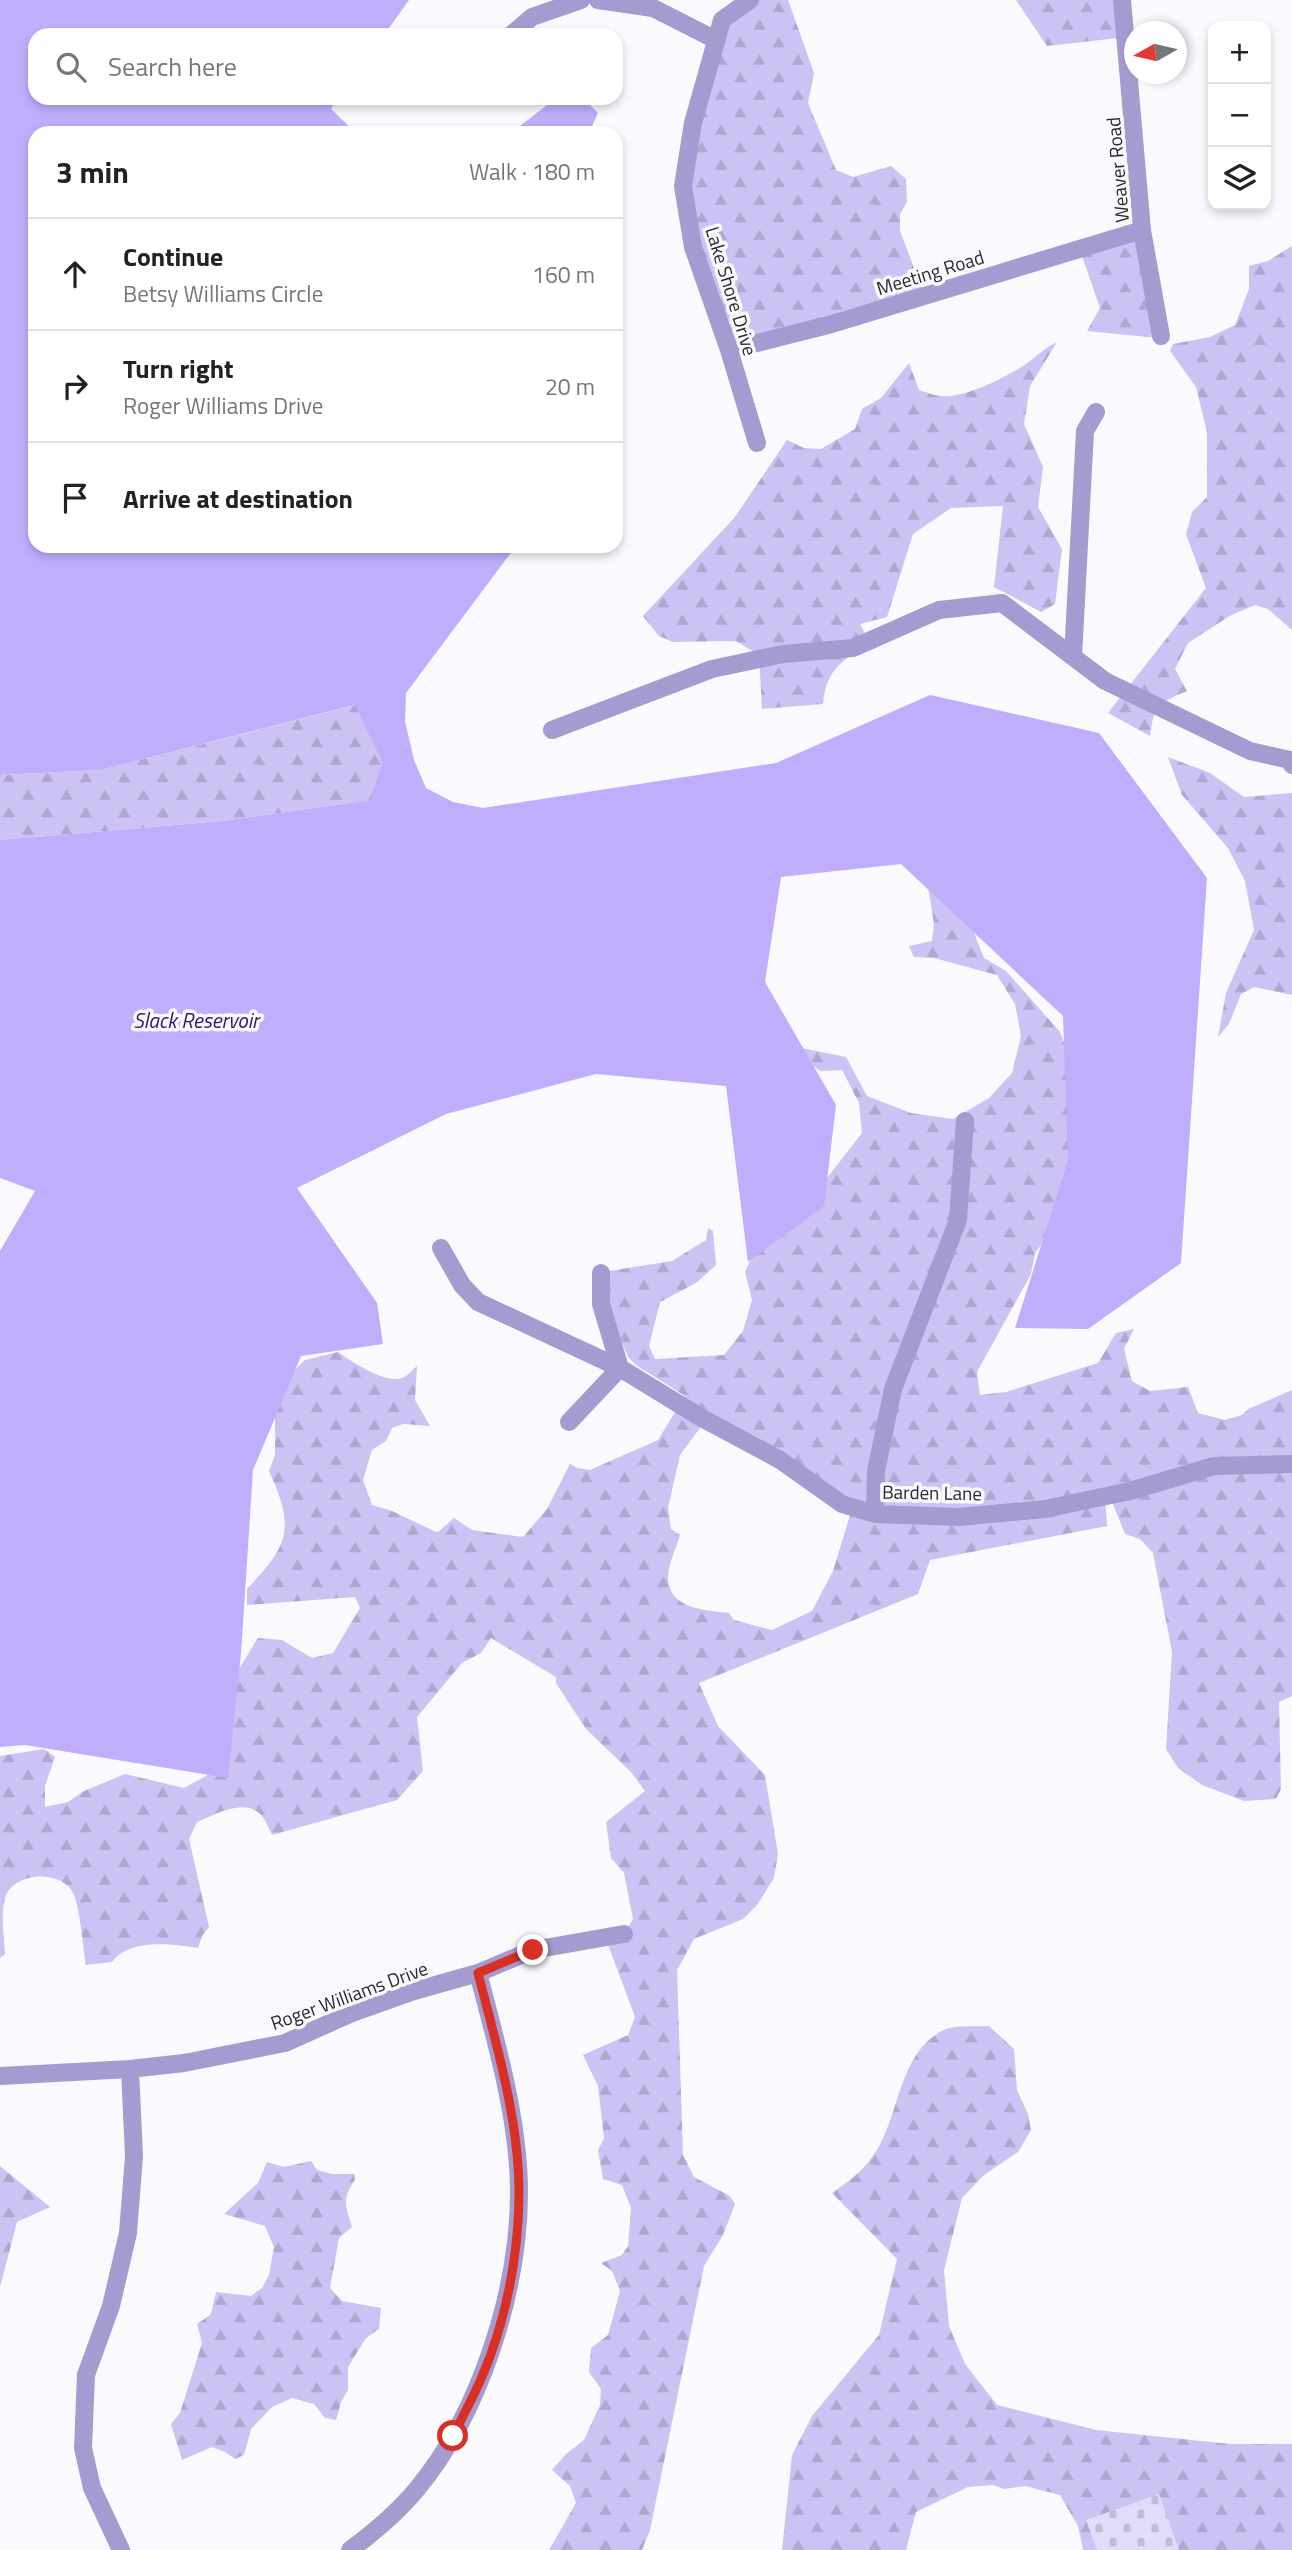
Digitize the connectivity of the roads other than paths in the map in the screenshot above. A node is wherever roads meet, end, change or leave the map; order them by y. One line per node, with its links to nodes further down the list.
1 (581, 0): 5 (street)
2 (598, 0): 6 (street)
3 (750, 0): 6 (street, Lake Shore Drive)
4 (1122, 0): 7 (street, Weaver Road)
5 (519, 28)
6 (716, 40): 9 (street, Lake Shore Drive)
7 (1142, 230): 8 (street, Weaver Road); 9 (street, Meeting Road)
8 (1161, 336)
9 (729, 350): 11 (street, Lake Shore Drive)
10 (1096, 412): 12 (street)
11 (757, 443)
12 (1073, 657): 13 (street); 14 (street)
13 (552, 730)
14 (1291, 762)
15 (965, 1121): 21 (street)
16 (441, 1248): 18 (street, Barden Lane)
17 (601, 1273): 18 (street)
18 (620, 1368): 19 (street); 21 (street, Barden Lane)
19 (569, 1422)
20 (1292, 1464): 21 (street, Barden Lane)
21 (875, 1514)
22 (624, 1934): 23 (street, Roger Williams Drive)
23 (478, 1973): 24 (street, Roger Williams Drive); 27 (street)
24 (130, 2069): 25 (street, Roger Williams Drive); 26 (street)
25 (0, 2076)
26 (121, 2550)
27 (350, 2550)

